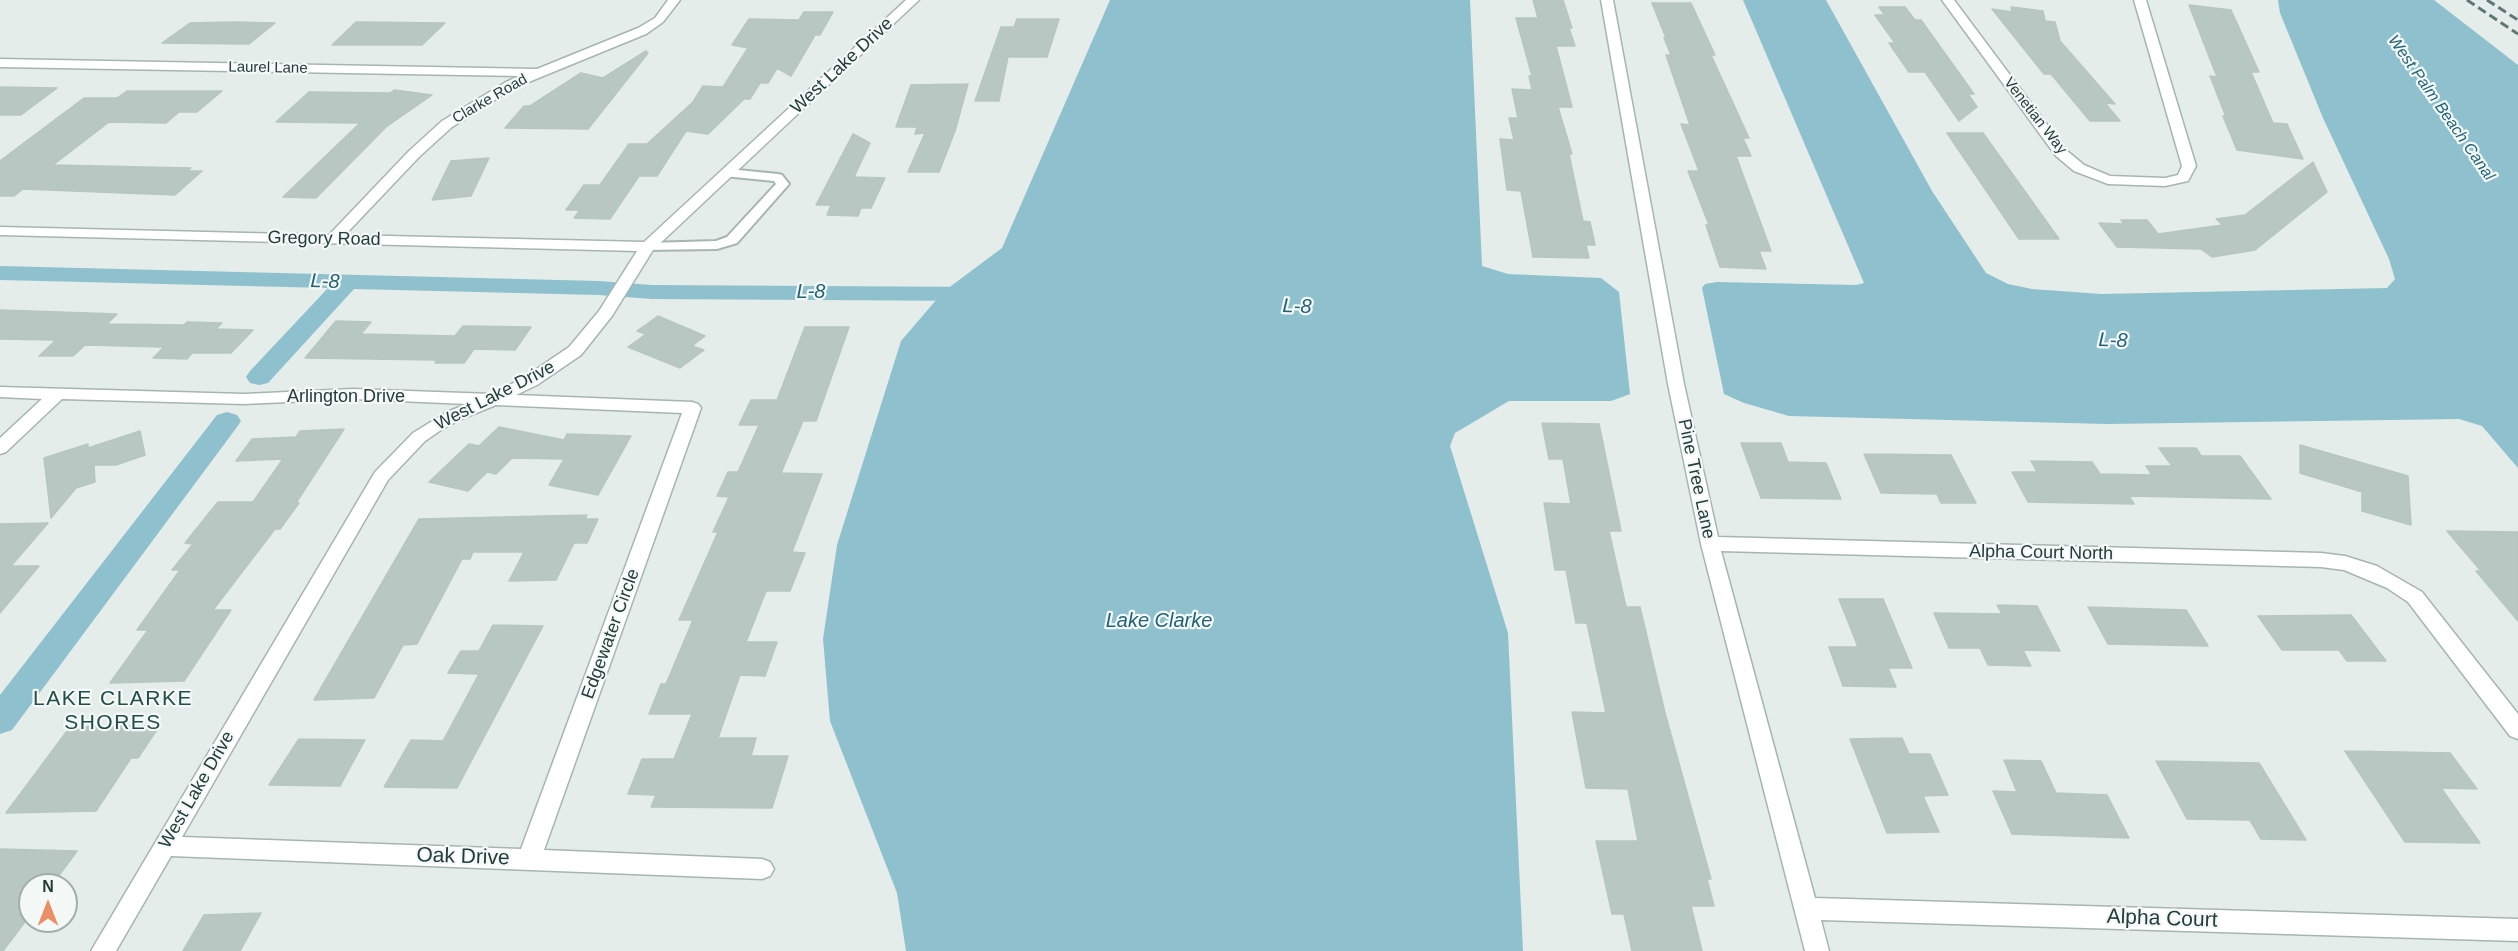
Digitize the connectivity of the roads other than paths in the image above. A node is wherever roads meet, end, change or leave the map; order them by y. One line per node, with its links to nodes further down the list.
1 (674, 0): 7 (street, Clarke Road)
2 (913, 0): 8 (street, West Lake Drive)
3 (1607, 0): 17 (street, Pine Tree Lane)
4 (1948, 0): 5 (street, Venetian Way)
5 (2140, 0)
6 (0, 63): 7 (street, Laurel Lane)
7 (537, 73): 10 (street, Clarke Road)
8 (728, 173): 11 (street, West Lake Drive); 11 (lane)
9 (0, 231): 10 (street, Gregory Road)
10 (333, 239): 11 (street, Gregory Road)
11 (648, 247): 14 (street, West Lake Drive)
12 (0, 392): 13 (street, Arlington Drive)
13 (57, 394): 14 (street, Arlington Drive); 16 (street)
14 (494, 400): 15 (street, Arlington Drive); 19 (street, West Lake Drive)
15 (692, 408): 20 (street, Edgewater Circle)
16 (0, 448)
17 (1710, 544): 18 (street, Alpha Court North); 22 (street, Pine Tree Lane)
18 (2518, 730)
19 (165, 846): 20 (street, Oak Drive); 24 (street, West Lake Drive)
20 (529, 860): 21 (street, Oak Drive)
21 (762, 869)
22 (1806, 909): 23 (street, Alpha Court); 25 (street, Pine Tree Lane)
23 (2518, 930)
24 (103, 951)
25 (1817, 951)

